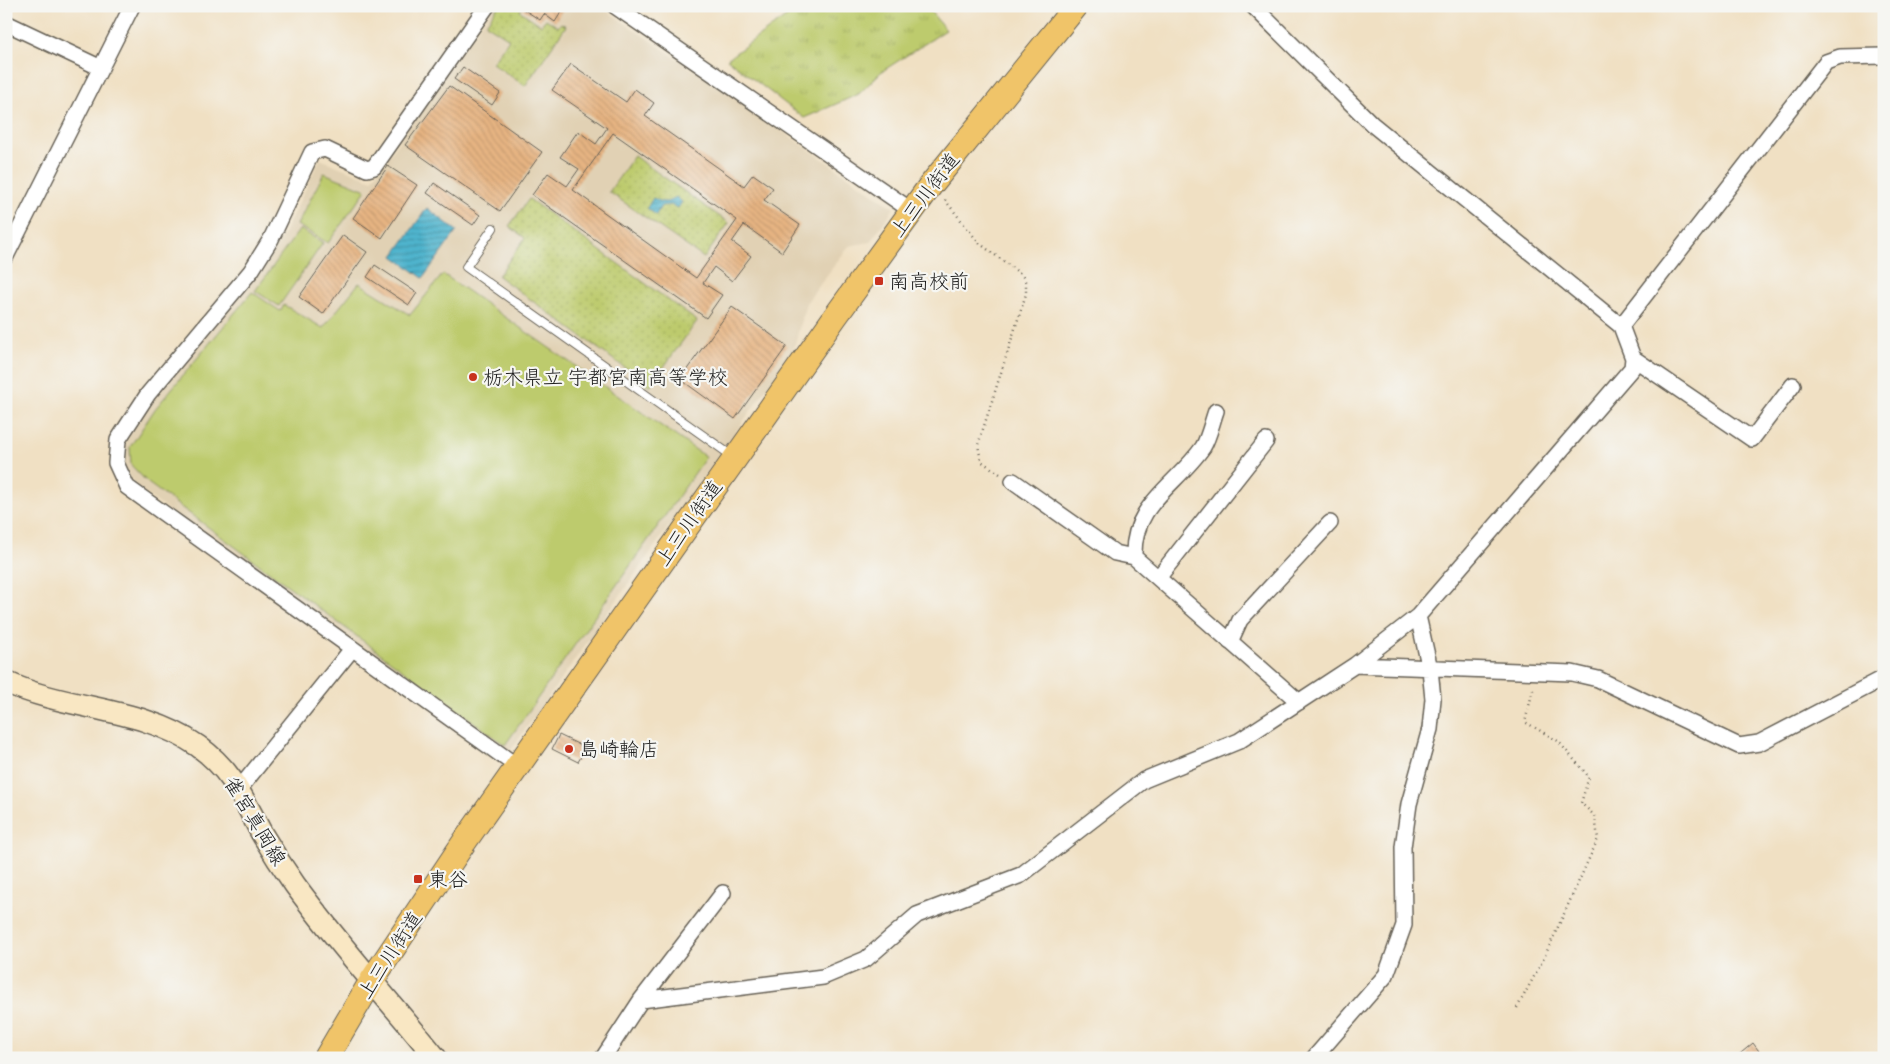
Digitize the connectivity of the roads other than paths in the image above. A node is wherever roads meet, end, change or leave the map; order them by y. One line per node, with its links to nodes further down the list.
1 (132, 6): 8 (street)
2 (487, 6): 24 (street)
3 (615, 6): 9 (street)
4 (1076, 6): 9 (main road, 上三川街道)
5 (1253, 6): 12 (street)
6 (6, 23): 8 (street)
7 (1884, 56): 12 (street)
8 (101, 68): 11 (street)
9 (912, 211): 17 (main road, 上三川街道)
10 (493, 228): 17 (lane)
11 (6, 256)
12 (1621, 326): 13 (street)
13 (1633, 358): 14 (street); 22 (street)
14 (1793, 385)
15 (1216, 411): 20 (street)
16 (1266, 441): 21 (street)
17 (735, 458): 30 (main road, 上三川街道)
18 (1013, 481): 20 (street)
19 (1330, 523): 23 (street)
20 (1134, 558): 21 (street)
21 (1158, 578): 23 (street)
22 (1418, 616): 25 (street); 26 (street)
23 (1230, 642): 29 (street)
24 (352, 650): 30 (street); 31 (street)
25 (1355, 666): 26 (street); 29 (street)
26 (1430, 669): 27 (street); 38 (street)
27 (1884, 678)
28 (6, 682): 31 (main road, 雀宮真岡線)
29 (1299, 702): 34 (street)
30 (518, 767): 33 (main road, 上三川街道)
31 (240, 788): 33 (main road, 雀宮真岡線)
32 (723, 893): 34 (street)
33 (372, 980): 35 (main road, 上三川街道); 36 (main road, 雀宮真岡線)
34 (641, 1000): 37 (street)
35 (326, 1058)
36 (436, 1058)
37 (604, 1058)
38 (1314, 1058)

